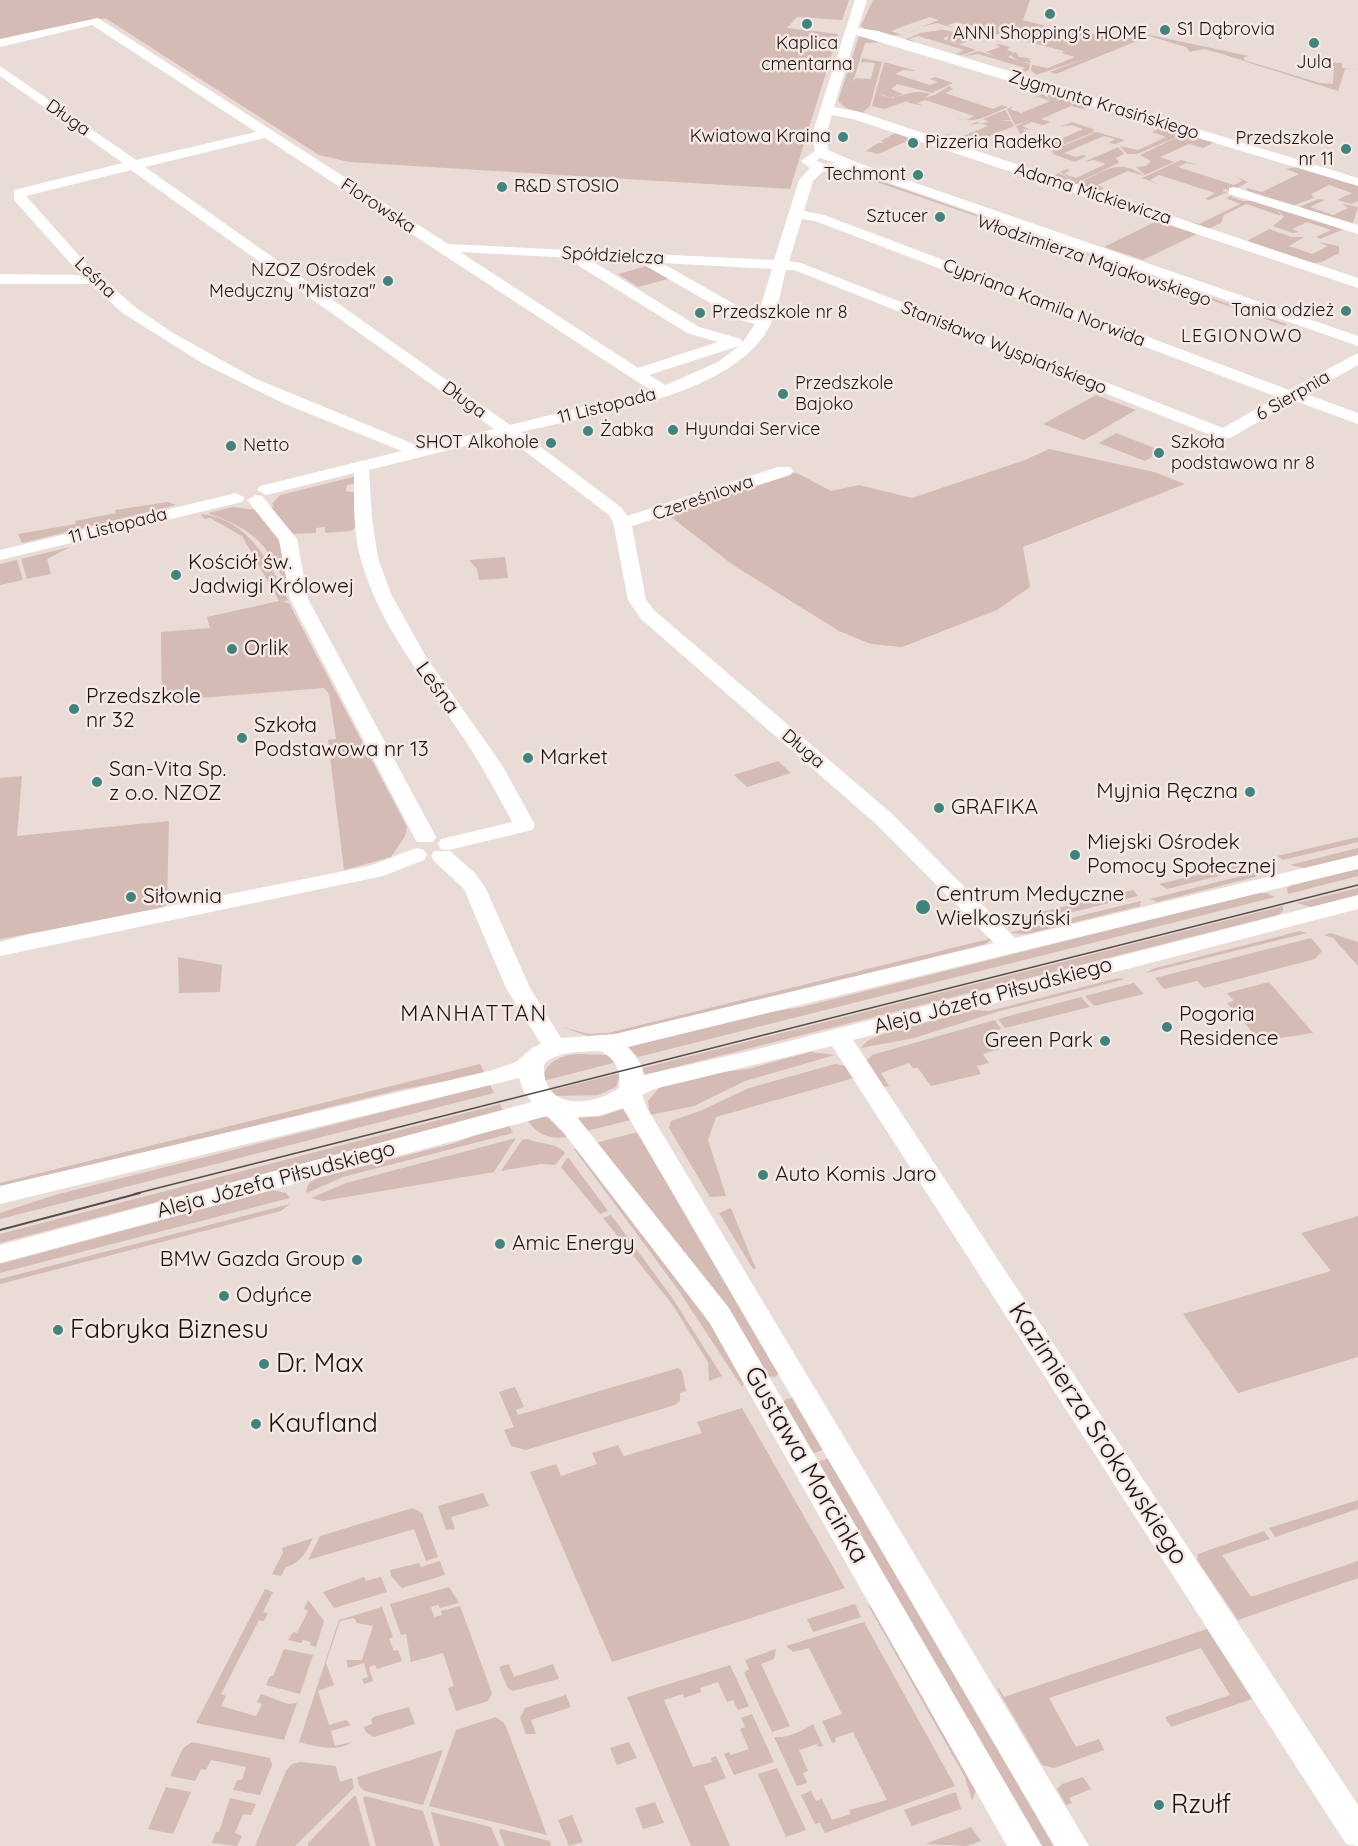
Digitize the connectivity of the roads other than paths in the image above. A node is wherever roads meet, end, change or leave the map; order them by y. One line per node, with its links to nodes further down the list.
1 (861, 0): 2 (street)
2 (850, 30): 5 (street); 11 (street, Zygmunta Krasińskiego)
3 (0, 43): 6 (street, Florowska)
4 (0, 70): 8 (street, Długa)
5 (826, 110): 7 (street); 21 (street, Adama Mickiewicza)
6 (267, 134): 8 (street, Leśna); 15 (street, Florowska)
7 (824, 163): 9 (street, Włodzimierza Majakowskiego); 10 (street)
8 (134, 165): 20 (street, Leśna); 31 (street, Długa)
9 (845, 168): 10 (street); 23 (street, Włodzimierza Majakowskiego); 24 (street, Włodzimierza Majakowskiego)
10 (807, 177): 13 (street, 11 Listopada)
11 (1358, 182)
12 (1234, 191): 14 (street)
13 (795, 213): 18 (street, 11 Listopada); 29 (street, Cypriana Kamila Norwida)
14 (1358, 230)
15 (446, 249): 16 (street, Spółdzielcza); 27 (street, Florowska)
16 (578, 254): 17 (street, Spółdzielcza); 27 (street)
17 (650, 258): 18 (street, Spółdzielcza); 22 (street)
18 (780, 265): 22 (street, 11 Listopada); 32 (street, Stanisława Wyspiańskiego)
19 (0, 279): 20 (street)
20 (94, 280): 33 (street, Leśna)
21 (1358, 283)
22 (764, 321): 28 (street, 11 Listopada)
23 (1306, 323): 24 (street); 25 (street, Włodzimierza Majakowskiego)
24 (1290, 330): 26 (street, Włodzimierza Majakowskiego)
25 (1358, 341)
26 (1358, 356): 29 (street, 6 Sierpnia)
27 (636, 374): 28 (street, Florowska)
28 (663, 391): 31 (street, 11 Listopada)
29 (1292, 396): 30 (street, Cypriana Kamila Norwida); 32 (street, 6 Sierpnia)
30 (1358, 419)
31 (507, 431): 33 (street, 11 Listopada); 37 (street, Długa)
32 (1223, 433)
33 (419, 452): 34 (street, 11 Listopada)
34 (359, 467): 36 (street, 11 Listopada); 41 (street, Leśna)
35 (784, 471): 37 (street, Czereśniowa)
36 (253, 496): 38 (street, 11 Listopada); 40 (street)
37 (622, 522): 39 (street, Długa)
38 (0, 555)
39 (853, 791): 44 (street, Aleja Józefa Piłsudskiego)
40 (421, 846): 41 (street); 45 (street)
41 (446, 850): 48 (street)
42 (1358, 862): 44 (street, Aleja Józefa Piłsudskiego)
43 (1358, 902): 46 (street, Aleja Józefa Piłsudskiego)
44 (1010, 946): 47 (street, Aleja Józefa Piłsudskiego)
45 (0, 950)
46 (838, 1036): 50 (street, Aleja Józefa Piłsudskiego); 56 (street, Kazimierza Srokowskiego)
47 (606, 1043): 48 (street); 50 (street)
48 (555, 1047): 49 (street)
49 (532, 1061): 51 (street); 52 (street)
50 (630, 1092): 51 (street); 54 (street, Gustawa Morcinka)
51 (553, 1107): 53 (street, Aleja Józefa Piłsudskiego); 55 (street, Gustawa Morcinka)
52 (0, 1195)
53 (0, 1254)
54 (798, 1382): 55 (street); 58 (street, Gustawa Morcinka)
55 (764, 1392): 57 (street, Gustawa Morcinka)
56 (1358, 1833)
57 (1025, 1846)
58 (1072, 1846)

